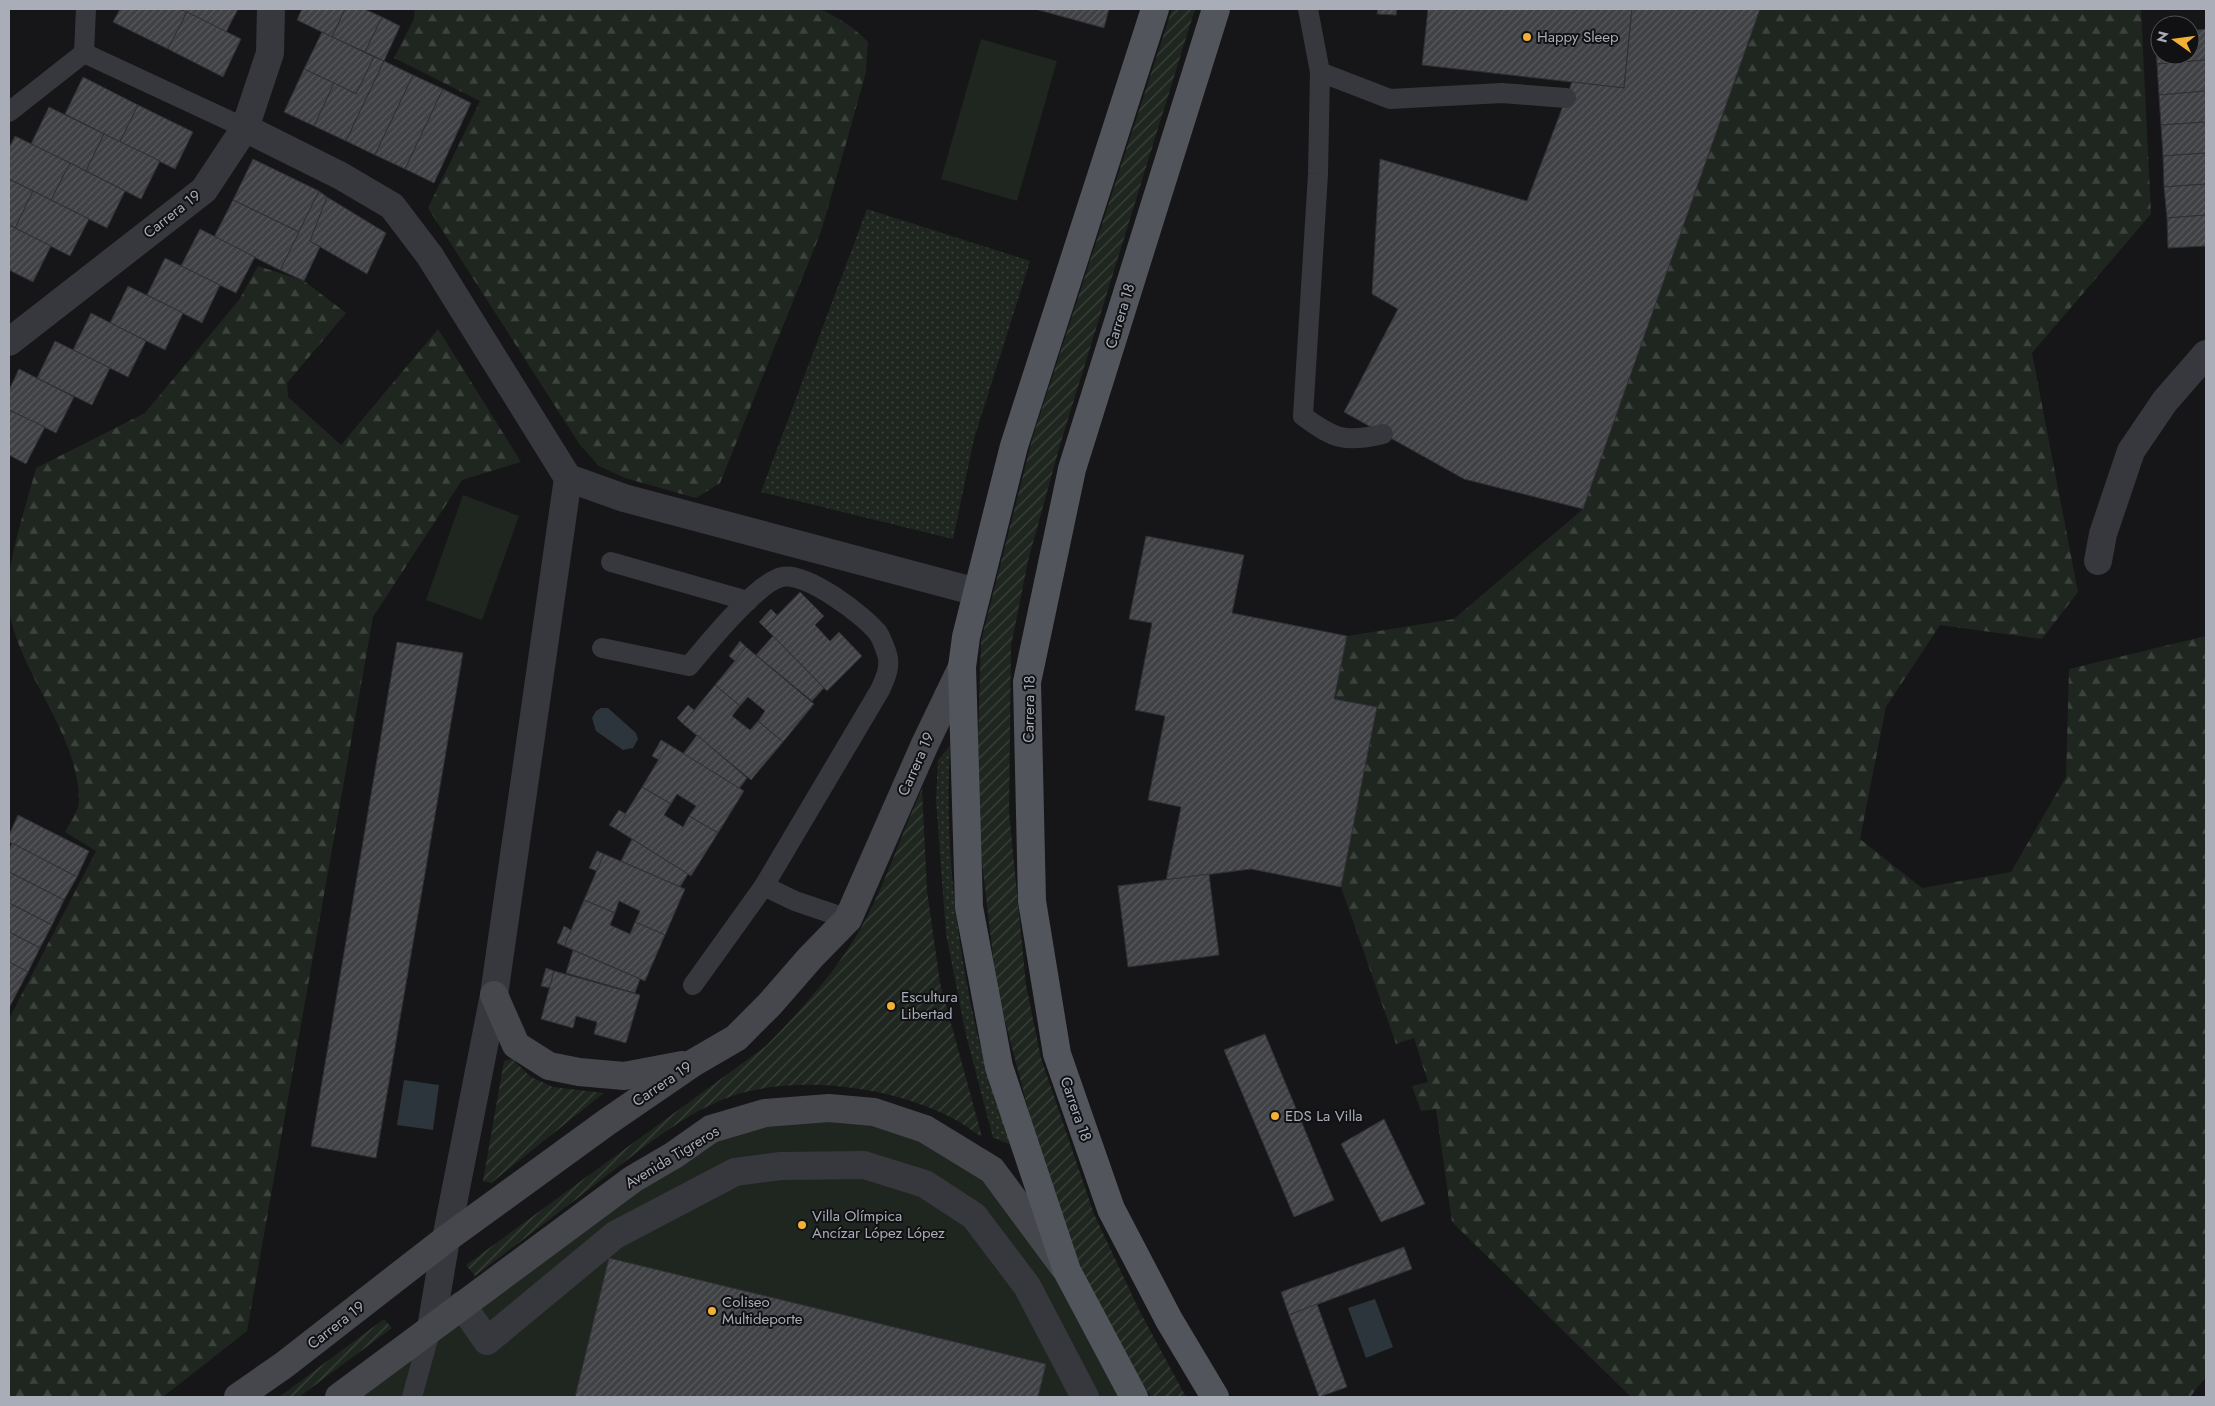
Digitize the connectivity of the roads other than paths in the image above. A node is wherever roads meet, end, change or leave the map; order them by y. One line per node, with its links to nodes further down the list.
1 (86, 9): 6 (lane)
2 (271, 9): 10 (street, Carrera 19)
3 (1155, 9): 17 (main road)
4 (1216, 9): 35 (main road, Carrera 18)
5 (1308, 9): 7 (lane)
6 (84, 53): 9 (lane); 10 (lane)
7 (1320, 72): 8 (lane); 13 (lane)
8 (1566, 98)
9 (9, 112)
10 (245, 128): 11 (street, Carrera 19); 14 (street)
11 (9, 342)
12 (2206, 354): 15 (street)
13 (1383, 434)
14 (568, 478): 17 (street); 24 (street)
15 (2098, 561)
16 (611, 562): 18 (lane)
17 (977, 592): 20 (main road)
18 (748, 601): 19 (lane); 21 (lane)
19 (602, 648)
20 (962, 668): 22 (street, Carrera 19); 27 (main road)
21 (764, 886): 22 (lane); 23 (lane)
22 (848, 919): 25 (street, Carrera 19)
23 (693, 985)
24 (494, 995): 25 (street); 26 (street)
25 (693, 1063): 26 (street, Carrera 19)
26 (446, 1239): 29 (street); 30 (street, Carrera 19)
27 (1067, 1271): 28 (street, Avenida Tigreros); 34 (main road)
28 (462, 1305): 29 (street, Avenida Tigreros); 33 (street)
29 (431, 1328): 31 (street, Avenida Tigreros); 32 (lane)
30 (238, 1397)
31 (340, 1397)
32 (412, 1397)
33 (1085, 1397)
34 (1134, 1397)
35 (1215, 1397)

